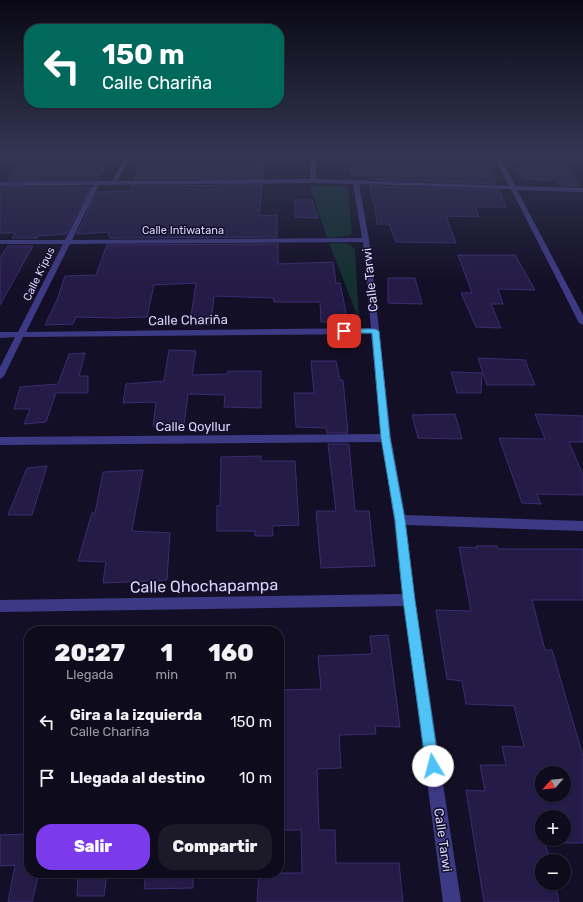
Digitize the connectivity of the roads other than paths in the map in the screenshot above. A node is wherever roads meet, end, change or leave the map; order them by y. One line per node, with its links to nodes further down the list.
1 (89, 198): 6 (street, Calle K'ipus)
2 (359, 198): 4 (street, Calle Tarwi)
3 (519, 198): 7 (street)
4 (366, 240): 6 (street, Calle Intiwatana); 8 (street, Calle Tarwi)
5 (0, 242): 6 (street, Calle Intiwatana)
6 (67, 242): 10 (street, Calle K'ipus)
7 (583, 323)
8 (375, 331): 10 (street, Calle Chariña); 12 (street, Calle Tarwi)
9 (0, 335): 10 (street, Calle Chariña)
10 (21, 335): 11 (street, Calle K'ipus)
11 (0, 376)
12 (386, 438): 13 (street, Calle Qoyllur); 14 (street, Calle Tarwi)
13 (0, 441)
14 (400, 520): 15 (street); 16 (street, Calle Tarwi)
15 (583, 526)
16 (409, 600): 17 (street, Calle Qhochapampa); 18 (street, Calle Tarwi)
17 (0, 606)
18 (452, 902)

